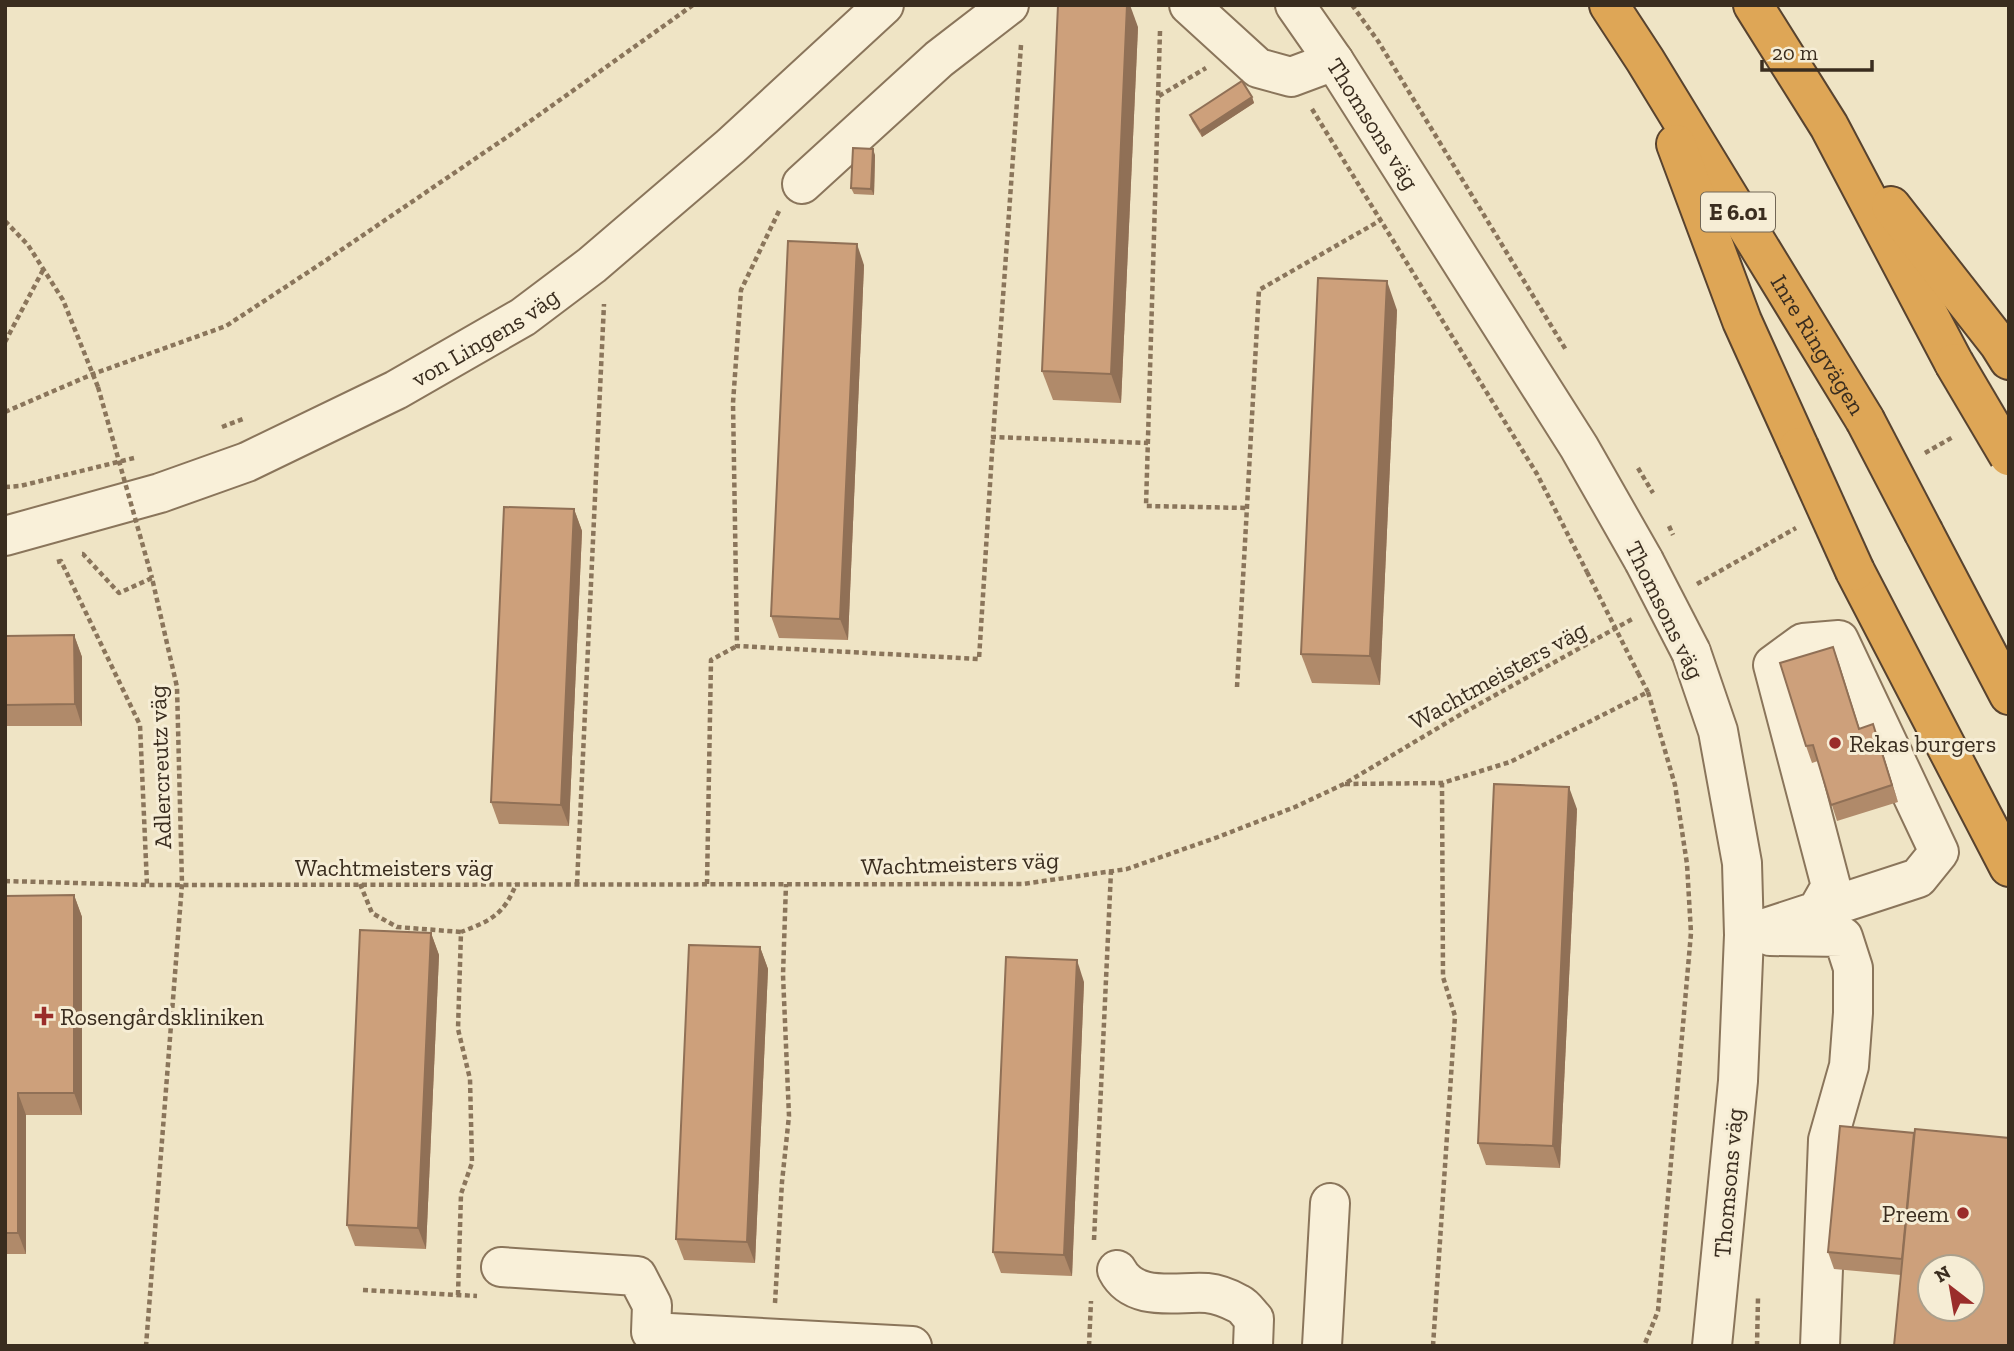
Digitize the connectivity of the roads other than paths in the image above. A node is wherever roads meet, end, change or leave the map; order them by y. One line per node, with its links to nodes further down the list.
1 (884, 5): 13 (street, von Lingens väg)
2 (1295, 5): 8 (street, Thomsons väg)
3 (1609, 5): 7 (highway, Inre Ringvägen / E 6.01)
4 (1753, 5): 9 (highway)
5 (1175, 12): 8 (street)
6 (1016, 19): 10 (street)
7 (1645, 60): 14 (highway, Inre Ringvägen / E 6.01, bridge); 15 (highway, bridge)
8 (1334, 61): 17 (street, Thomsons väg, bridge)
9 (1829, 126): 11 (highway); 12 (highway, bridge)
10 (802, 184)
11 (2004, 352)
12 (2009, 456)
13 (5, 536)
14 (2009, 695)
15 (2009, 867)
16 (1818, 909): 16 (street); 17 (street)
17 (1744, 935): 24 (street, Thomsons väg); 25 (street)
18 (1331, 1203): 23 (street)
19 (501, 1267): 21 (street)
20 (1101, 1269): 22 (street)
21 (912, 1346)
22 (1253, 1346)
23 (1322, 1346)
24 (1713, 1346)
25 (1820, 1346)

